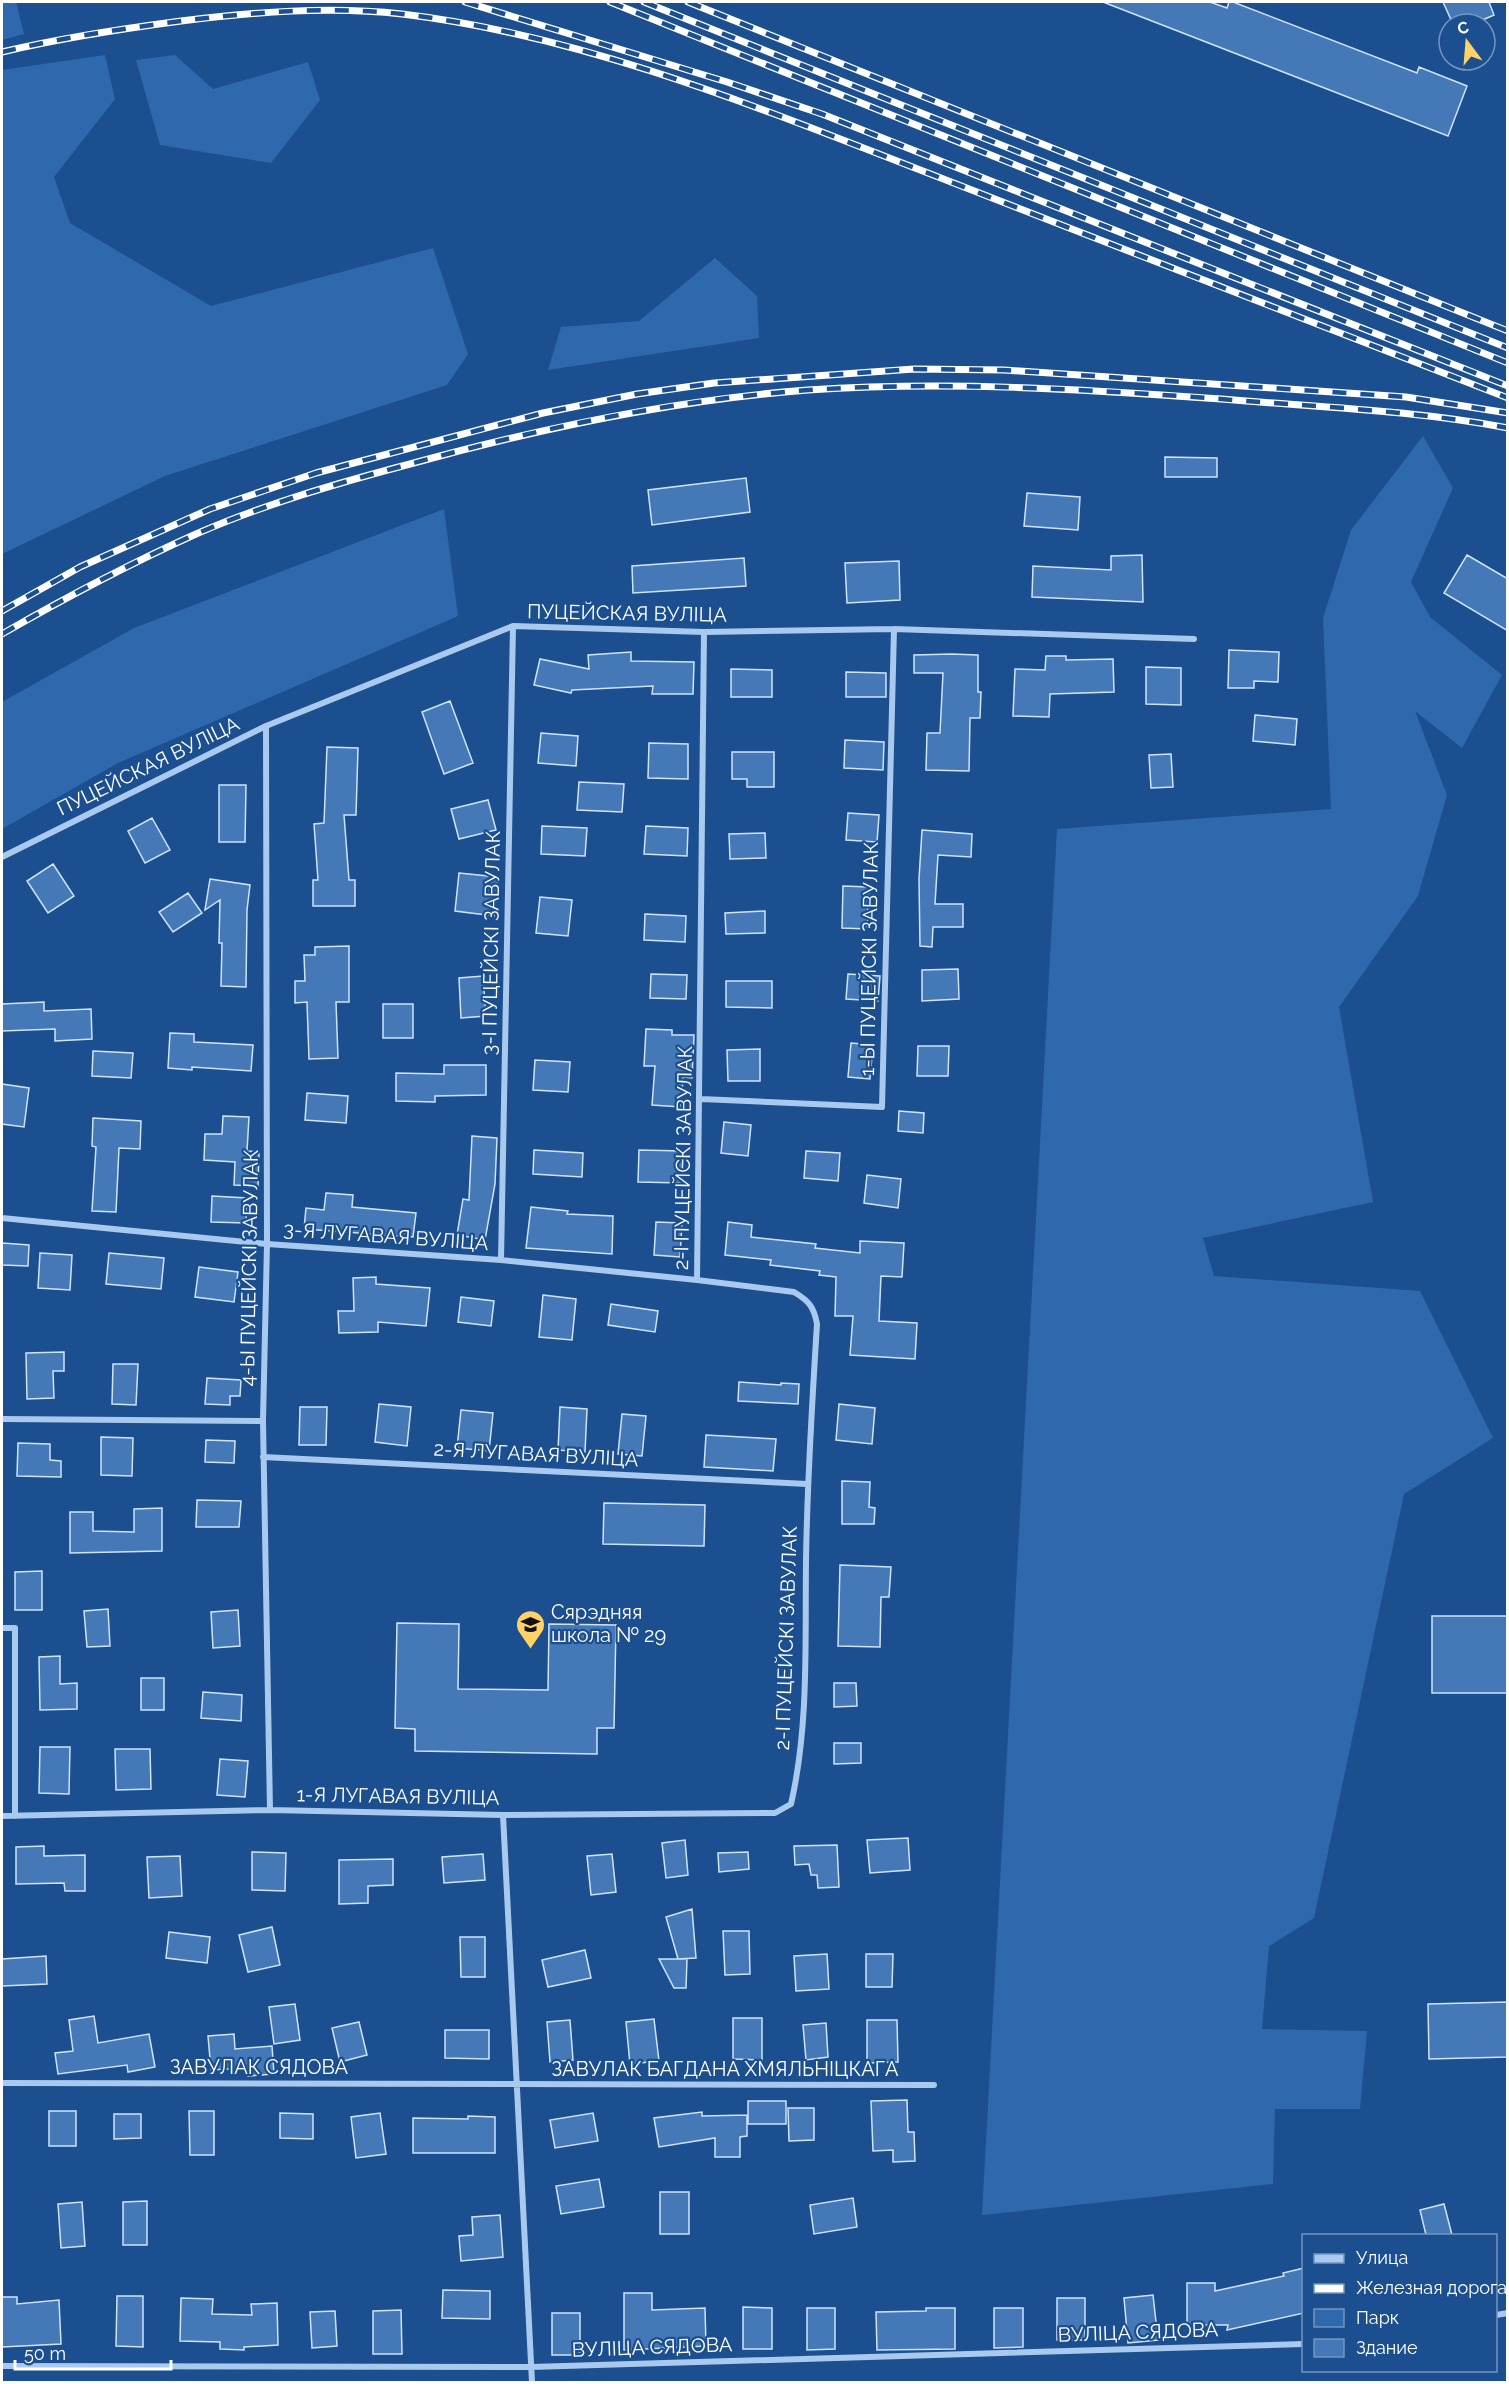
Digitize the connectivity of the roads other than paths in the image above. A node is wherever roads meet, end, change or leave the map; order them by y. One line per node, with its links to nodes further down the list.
1 (513, 626): 3 (street, ПУЦЕЙСКАЯ ВУЛІЦА); 5 (street, ПУЦЕЙСКАЯ ВУЛІЦА); 10 (street, 3-І ПУЦЕЙСКІ ЗАВУЛАК)
2 (894, 629): 3 (street, ПУЦЕЙСКАЯ ВУЛІЦА); 4 (street, ПУЦЕЙСКАЯ ВУЛІЦА); 7 (street, 1-Ы ПУЦЕЙСКІ ЗАВУЛАК)
3 (704, 632): 7 (street, 2-І ПУЦЕЙСКІ ЗАВУЛАК)
4 (1194, 639)
5 (266, 726): 6 (street, ПУЦЕЙСКАЯ ВУЛІЦА); 9 (street, 4-Ы ПУЦЕЙСКІ ЗАВУЛАК)
6 (2, 857)
7 (700, 1099): 11 (street, 2-І ПУЦЕЙСКІ ЗАВУЛАК)
8 (2, 1218): 9 (street, 3-Я ЛУГАВАЯ ВУЛІЦА)
9 (267, 1244): 10 (street, 3-Я ЛУГАВАЯ ВУЛІЦА); 13 (street, 4-Ы ПУЦЕЙСКІ ЗАВУЛАК)
10 (501, 1260): 11 (street, 3-Я ЛУГАВАЯ ВУЛІЦА)
11 (697, 1281): 15 (street, 2-І ПУЦЕЙСКІ ЗАВУЛАК)
12 (2, 1419): 13 (street)
13 (263, 1421): 14 (street, 4-Ы ПУЦЕЙСКІ ЗАВУЛАК)
14 (263, 1457): 15 (street, 2-Я ЛУГАВАЯ ВУЛІЦА); 18 (street, 4-Ы ПУЦЕЙСКІ ЗАВУЛАК)
15 (807, 1484): 17 (street, 2-І ПУЦЕЙСКІ ЗАВУЛАК)
16 (2, 1628): 21 (street)
17 (791, 1804): 19 (street, 1-Я ЛУГАВАЯ ВУЛІЦА)
18 (270, 1810): 19 (street, 1-Я ЛУГАВАЯ ВУЛІЦА); 21 (street, 1-Я ЛУГАВАЯ ВУЛІЦА)
19 (502, 1815): 23 (street)
20 (2, 1816): 21 (street, 1-Я ЛУГАВАЯ ВУЛІЦА)
21 (15, 1816)
22 (2, 2083): 23 (street, ЗАВУЛАК СЯДОВА)
23 (516, 2084): 24 (street, ЗАВУЛАК БАГДАНА ХМЯЛЬНІЦКАГА); 27 (street)
24 (934, 2085)
25 (1302, 2344): 27 (street, ВУЛІЦА СЯДОВА)
26 (2, 2366): 27 (street, ВУЛІЦА СЯДОВА)
27 (531, 2367): 28 (street)
28 (532, 2382)

